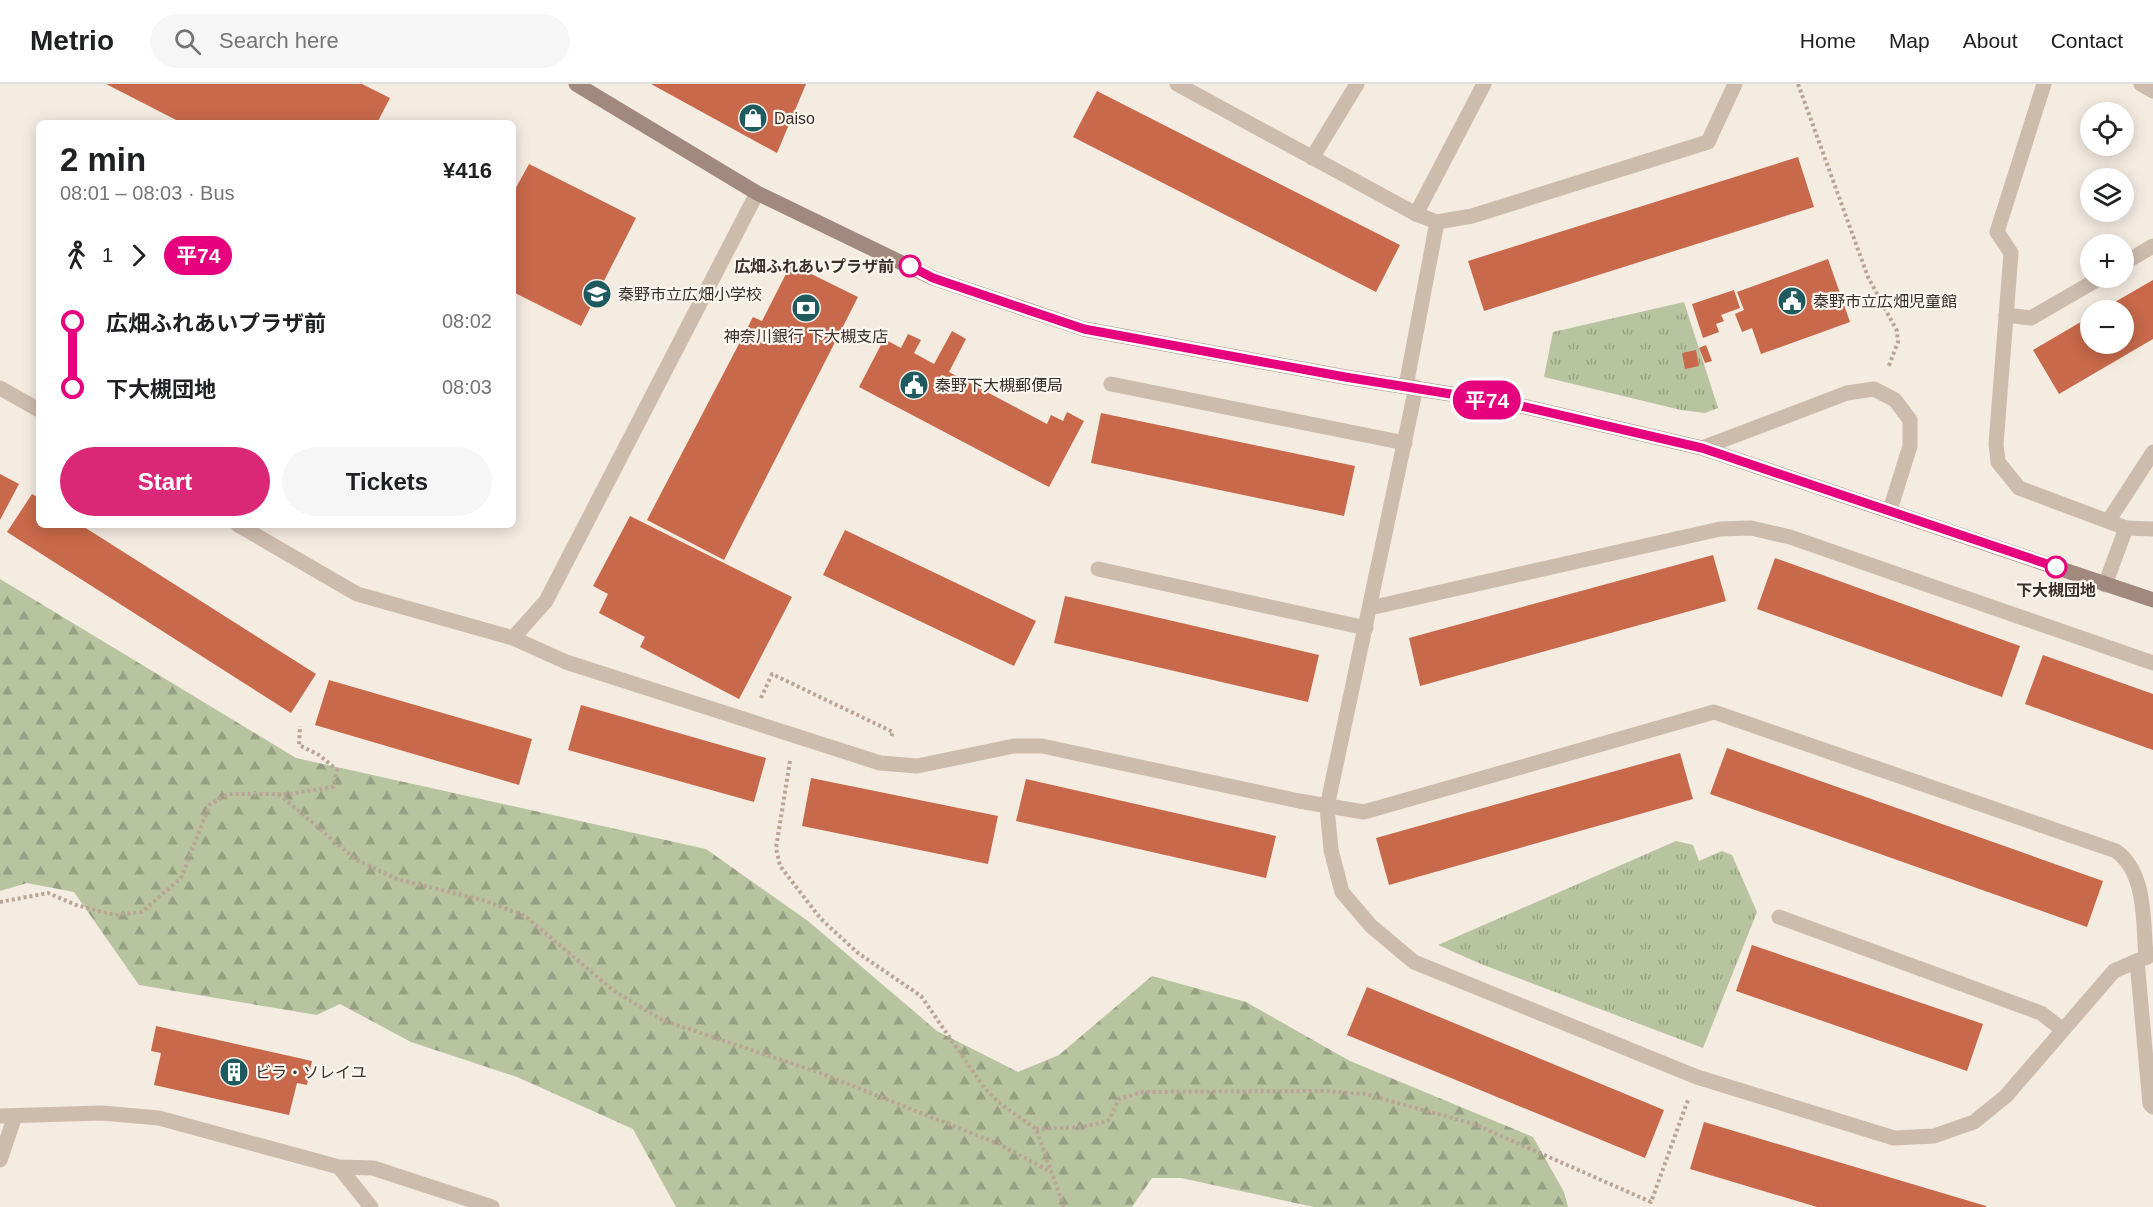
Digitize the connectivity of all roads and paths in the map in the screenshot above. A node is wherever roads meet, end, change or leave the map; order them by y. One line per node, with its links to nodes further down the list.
1 (576, 84): 11 (street)
2 (1177, 84): 10 (street)
3 (1356, 84): 10 (street)
4 (1485, 84): 12 (street)
5 (1735, 84): 13 (street)
6 (1798, 84): 21 (path)
7 (2044, 84): 17 (street)
8 (2141, 84): 9 (street)
9 (2153, 91)
10 (1312, 158): 12 (street)
11 (757, 193): 19 (street); 36 (street)
12 (1416, 214): 13 (street)
13 (1437, 222): 19 (street)
14 (2153, 246): 15 (street)
15 (2134, 257)
16 (2083, 288): 17 (street)
17 (2006, 315): 27 (street)
18 (1111, 384): 23 (street)
19 (1411, 386): 23 (street); 24 (street)
20 (0, 388): 22 (street)
21 (1879, 391): 24 (street); 26 (street)
22 (36, 408)
23 (1405, 443): 34 (street)
24 (1702, 448): 26 (street)
25 (2153, 452): 27 (street)
26 (1890, 510): 32 (street)
27 (2109, 520): 29 (street)
28 (243, 528): 36 (street)
29 (2126, 528): 30 (street); 32 (street)
30 (2153, 529)
31 (1098, 569): 35 (street)
32 (2105, 585): 33 (street)
33 (2153, 600)
34 (1370, 608): 35 (street); 37 (street)
35 (1366, 628): 43 (street)
36 (513, 638): 40 (street)
37 (2153, 663)
38 (772, 674): 41 (path)
39 (300, 726): 42 (path)
40 (794, 736): 41 (street); 51 (path)
41 (880, 762): 43 (street)
42 (279, 794): 44 (path); 54 (path)
43 (1327, 807): 46 (street); 47 (street)
44 (0, 902)
45 (1779, 917): 47 (street)
46 (2145, 958): 47 (street); 49 (street)
47 (2063, 1030)
48 (1687, 1104): 51 (path)
49 (2153, 1107)
50 (8, 1116): 52 (street); 53 (street)
51 (1036, 1129): 54 (path)
52 (0, 1160)
53 (339, 1167): 55 (street); 56 (street)
54 (1051, 1172): 57 (path)
55 (371, 1207)
56 (492, 1207)
57 (1064, 1207)

